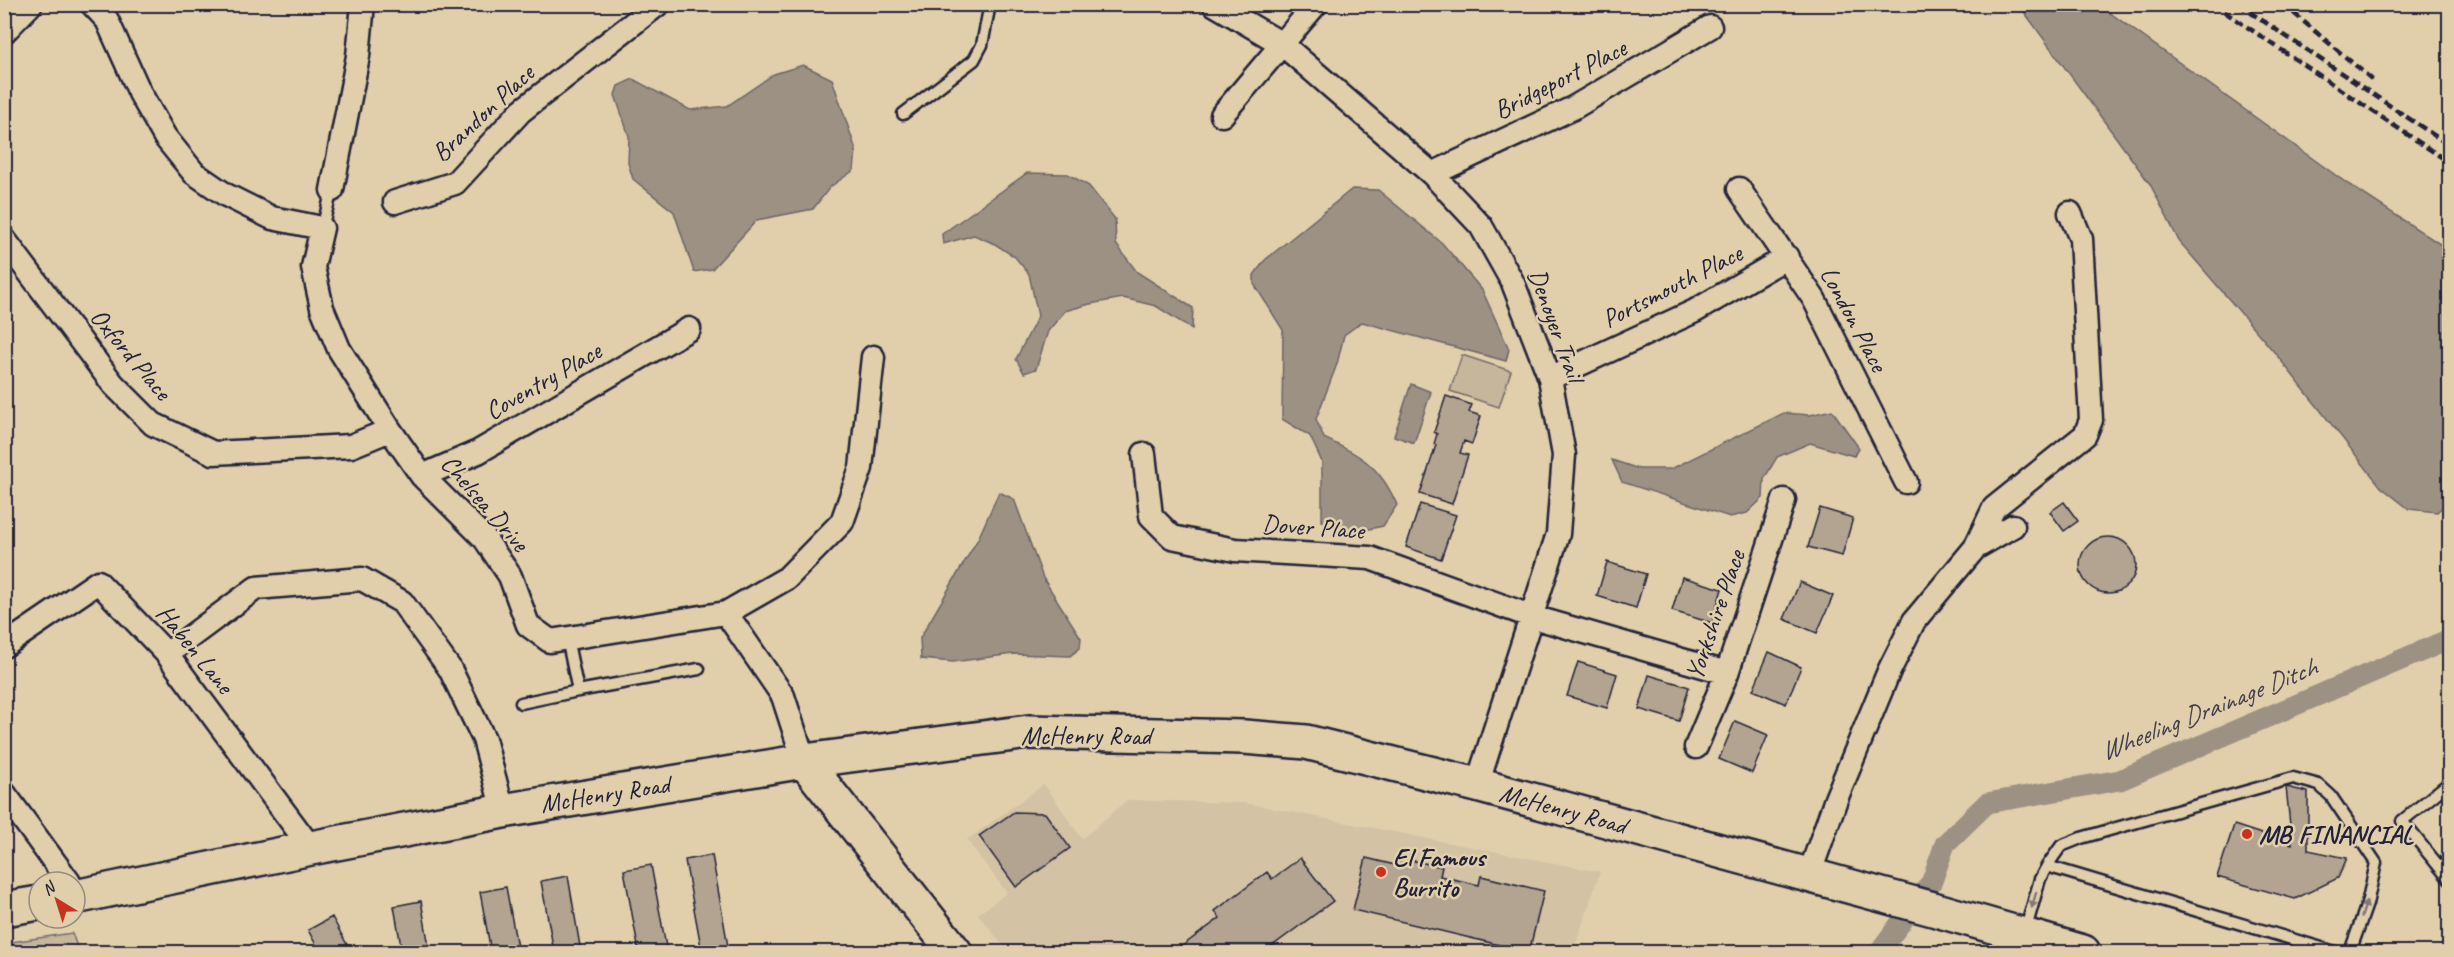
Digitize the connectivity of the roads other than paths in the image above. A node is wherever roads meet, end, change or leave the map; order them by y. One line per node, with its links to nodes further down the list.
1 (31, 4): 9 (street)
2 (92, 4): 18 (street)
3 (363, 4): 15 (street, Chelsea Drive)
4 (658, 4): 16 (street, Brandon Place)
5 (990, 4): 11 (lane)
6 (1214, 4): 10 (street, Denoyer Trail)
7 (1316, 4): 10 (street)
8 (1710, 27): 13 (street, Bridgeport Place)
9 (4, 32)
10 (1282, 44): 12 (street); 13 (street, Denoyer Trail)
11 (903, 114)
12 (1222, 115)
13 (1432, 174): 23 (street, Denoyer Trail)
14 (1739, 189): 20 (street, London Place)
15 (332, 190): 18 (lane, Chelsea Drive)
16 (395, 202)
17 (2070, 213): 30 (street)
18 (322, 228): 24 (street, Chelsea Drive)
19 (4, 239): 24 (street, Oxford Place)
20 (1787, 257): 23 (street, Portsmouth Place); 27 (street, London Place)
21 (689, 329): 26 (street, Coventry Place)
22 (873, 357): 31 (street)
23 (1550, 378): 32 (street, Denoyer Trail)
24 (390, 430): 26 (street, Chelsea Drive)
25 (1144, 454): 32 (street, Dover Place)
26 (422, 476): 33 (street, Chelsea Drive)
27 (1906, 482)
28 (1784, 500): 37 (street, Yorkshire Place)
29 (2013, 526): 30 (street)
30 (1975, 548): 49 (street)
31 (726, 613): 33 (street, Chelsea Drive); 41 (street)
32 (1533, 617): 37 (street, Dover Place); 43 (street, Denoyer Trail)
33 (567, 638): 38 (lane)
34 (4, 646): 35 (street, Haben Lane)
35 (167, 654): 45 (street); 46 (street, Haben Lane)
36 (699, 669): 38 (lane)
37 (1727, 673): 40 (street, Yorkshire Place)
38 (578, 691): 39 (lane)
39 (521, 704)
40 (1696, 747)
41 (804, 761): 43 (main road, McHenry Road); 45 (main road, McHenry Road); 55 (main road)
42 (2450, 782): 50 (lane)
43 (1477, 785): 49 (main road, McHenry Road)
44 (4, 793): 48 (street)
45 (503, 811): 46 (main road, McHenry Road)
46 (311, 848): 51 (main road, McHenry Road)
47 (2047, 866): 54 (lane, one-way to 54); 57 (lane); 58 (lane, one-way to 47)
48 (59, 870)
49 (1809, 875): 54 (main road, McHenry Road)
50 (2450, 880)
51 (87, 890)
52 (27, 905): 53 (main road)
53 (4, 909)
54 (2024, 936): 56 (main road, McHenry Road)
55 (955, 952)
56 (2083, 952)
57 (2335, 952)
58 (2347, 952)

